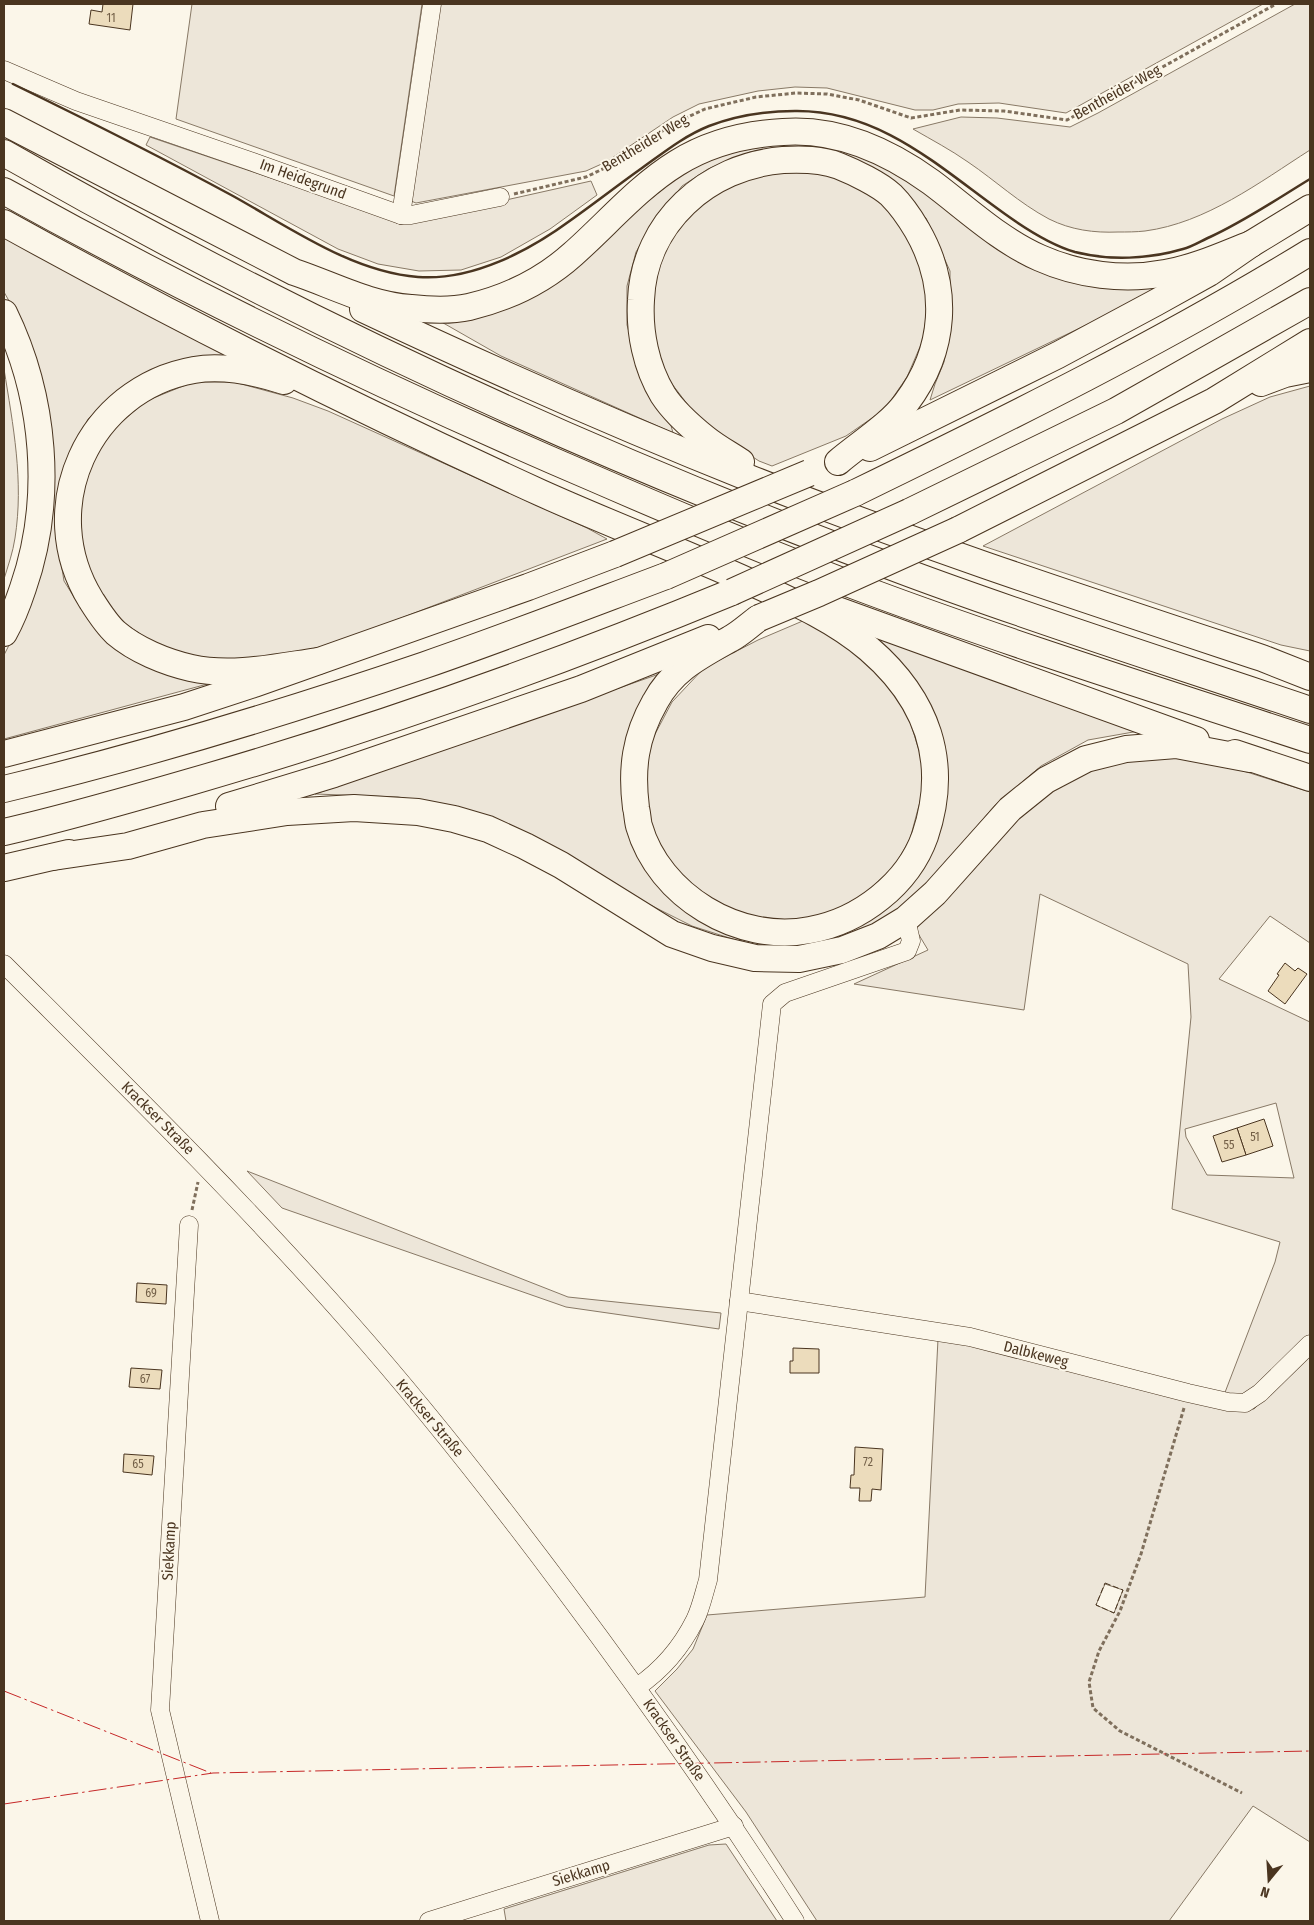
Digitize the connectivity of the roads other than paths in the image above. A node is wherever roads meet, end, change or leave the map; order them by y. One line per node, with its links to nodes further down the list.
1 (432, 4): 8 (street)
2 (4, 70): 8 (street, Im Heidegrund)
3 (4, 122): 12 (highway)
4 (4, 153): 28 (highway)
5 (4, 191): 29 (highway)
6 (500, 197): 8 (street)
7 (1310, 208): 10 (highway)
8 (402, 215)
9 (4, 223): 18 (highway)
10 (1251, 244): 12 (highway); 19 (highway)
11 (1310, 252): 20 (highway)
12 (294, 272): 20 (highway)
13 (1310, 301): 21 (highway, bridge)
14 (4, 313): 23 (highway)
15 (1310, 342): 17 (highway)
16 (1310, 369): 17 (highway)
17 (1214, 401): 22 (highway, bridge)
18 (359, 408): 21 (highway); 25 (highway)
19 (838, 462): 20 (highway); 25 (highway, bridge)
20 (847, 503): 24 (highway); 33 (highway, bridge)
21 (726, 580): 22 (highway); 31 (highway); 34 (highway)
22 (759, 618): 35 (highway)
23 (4, 634)
24 (1262, 658): 26 (highway); 27 (highway)
25 (318, 661): 30 (highway)
26 (1310, 666)
27 (1310, 677)
28 (1310, 710)
29 (1310, 740)
30 (4, 754)
31 (1250, 759): 32 (highway); 37 (highway)
32 (1310, 778)
33 (4, 789)
34 (4, 832)
35 (53, 857): 36 (highway); 37 (highway)
36 (4, 868)
37 (906, 919): 40 (street)
38 (4, 964): 42 (street, Krackser Straße)
39 (189, 1225): 44 (street, Siekkamp)
40 (739, 1301): 41 (street, Dalbkeweg); 42 (street)
41 (1310, 1344)
42 (637, 1687): 43 (street, Krackser Straße)
43 (734, 1826): 45 (street, Siekkamp); 46 (street, Krackser Straße)
44 (210, 1921)
45 (429, 1921)
46 (795, 1921)

